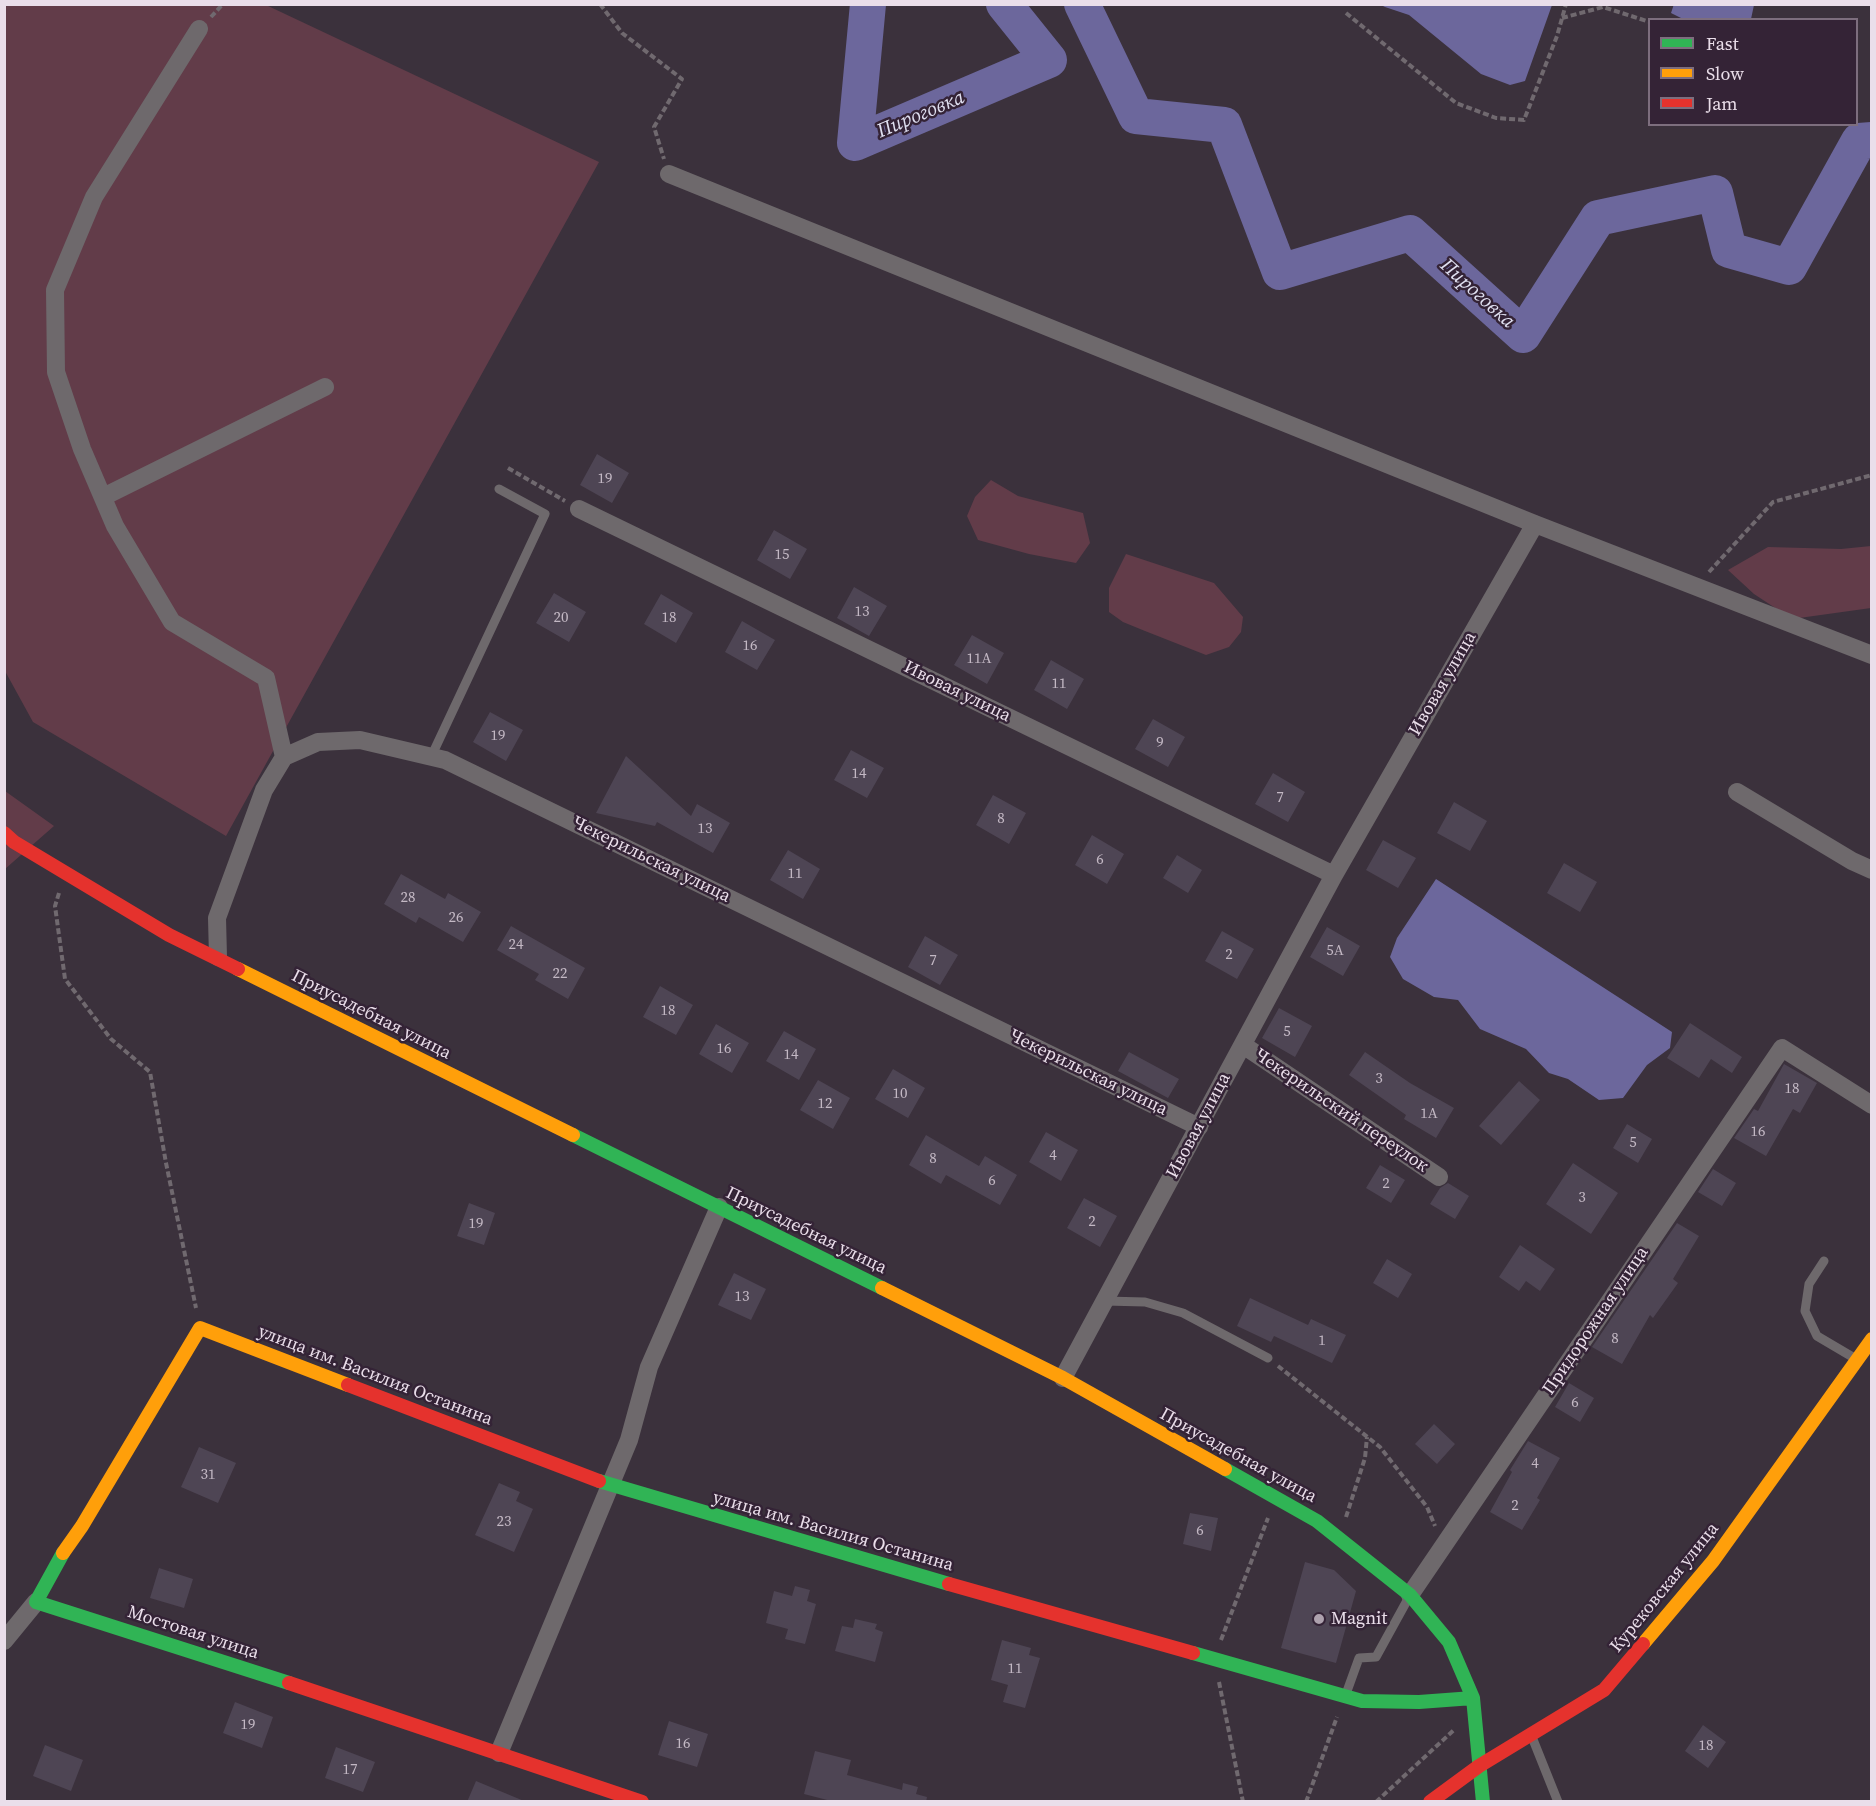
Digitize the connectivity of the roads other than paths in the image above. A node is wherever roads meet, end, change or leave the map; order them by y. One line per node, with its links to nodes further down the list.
1 (199, 29): 5 (street)
2 (669, 174): 7 (street)
3 (325, 387): 5 (street)
4 (499, 489): 10 (lane)
5 (103, 497): 9 (street)
6 (579, 509): 14 (street, Ивовая улица)
7 (1535, 524): 8 (street); 14 (street, Ивовая улица)
8 (1872, 655)
9 (284, 757): 10 (street, Чекерильская улица); 15 (street)
10 (431, 757): 18 (street, Чекерильская улица)
11 (1737, 792): 13 (street)
12 (4, 833): 15 (street, Приусадебная улица)
13 (1872, 870)
14 (1334, 875): 16 (street, Ивовая улица)
15 (218, 957): 20 (street, Приусадебная улица)
16 (1243, 1045): 18 (street, Ивовая улица); 19 (street, Чекерильский переулок)
17 (1872, 1105): 28 (street, Придорожная улица)
18 (1199, 1126): 22 (street, Ивовая улица)
19 (1439, 1176)
20 (719, 1208): 26 (street, Приусадебная улица); 27 (street)
21 (1824, 1261): 25 (lane)
22 (1105, 1301): 24 (lane); 26 (street, Ивовая улица)
23 (1872, 1339): 25 (street, Курековская улица)
24 (1268, 1358)
25 (1856, 1359): 33 (street, Курековская улица)
26 (1063, 1378): 28 (street, Приусадебная улица)
27 (611, 1486): 29 (street, улица им. Василия Останина); 31 (street, улица им. Василия Останина); 34 (street)
28 (1410, 1595): 31 (lane); 32 (street, Приусадебная улица)
29 (36, 1602): 30 (street); 34 (street, Мостовая улица)
30 (4, 1641)
31 (1345, 1696): 32 (street, улица им. Василия Останина)
32 (1474, 1705): 35 (street, Приусадебная улица)
33 (1532, 1734): 35 (street, Курековская улица); 39 (lane)
34 (499, 1753): 36 (street, Мостовая улица)
35 (1479, 1766): 37 (street, Курековская улица); 38 (street, Приусадебная улица)
36 (642, 1802)
37 (1430, 1802)
38 (1483, 1802)
39 (1558, 1802)

